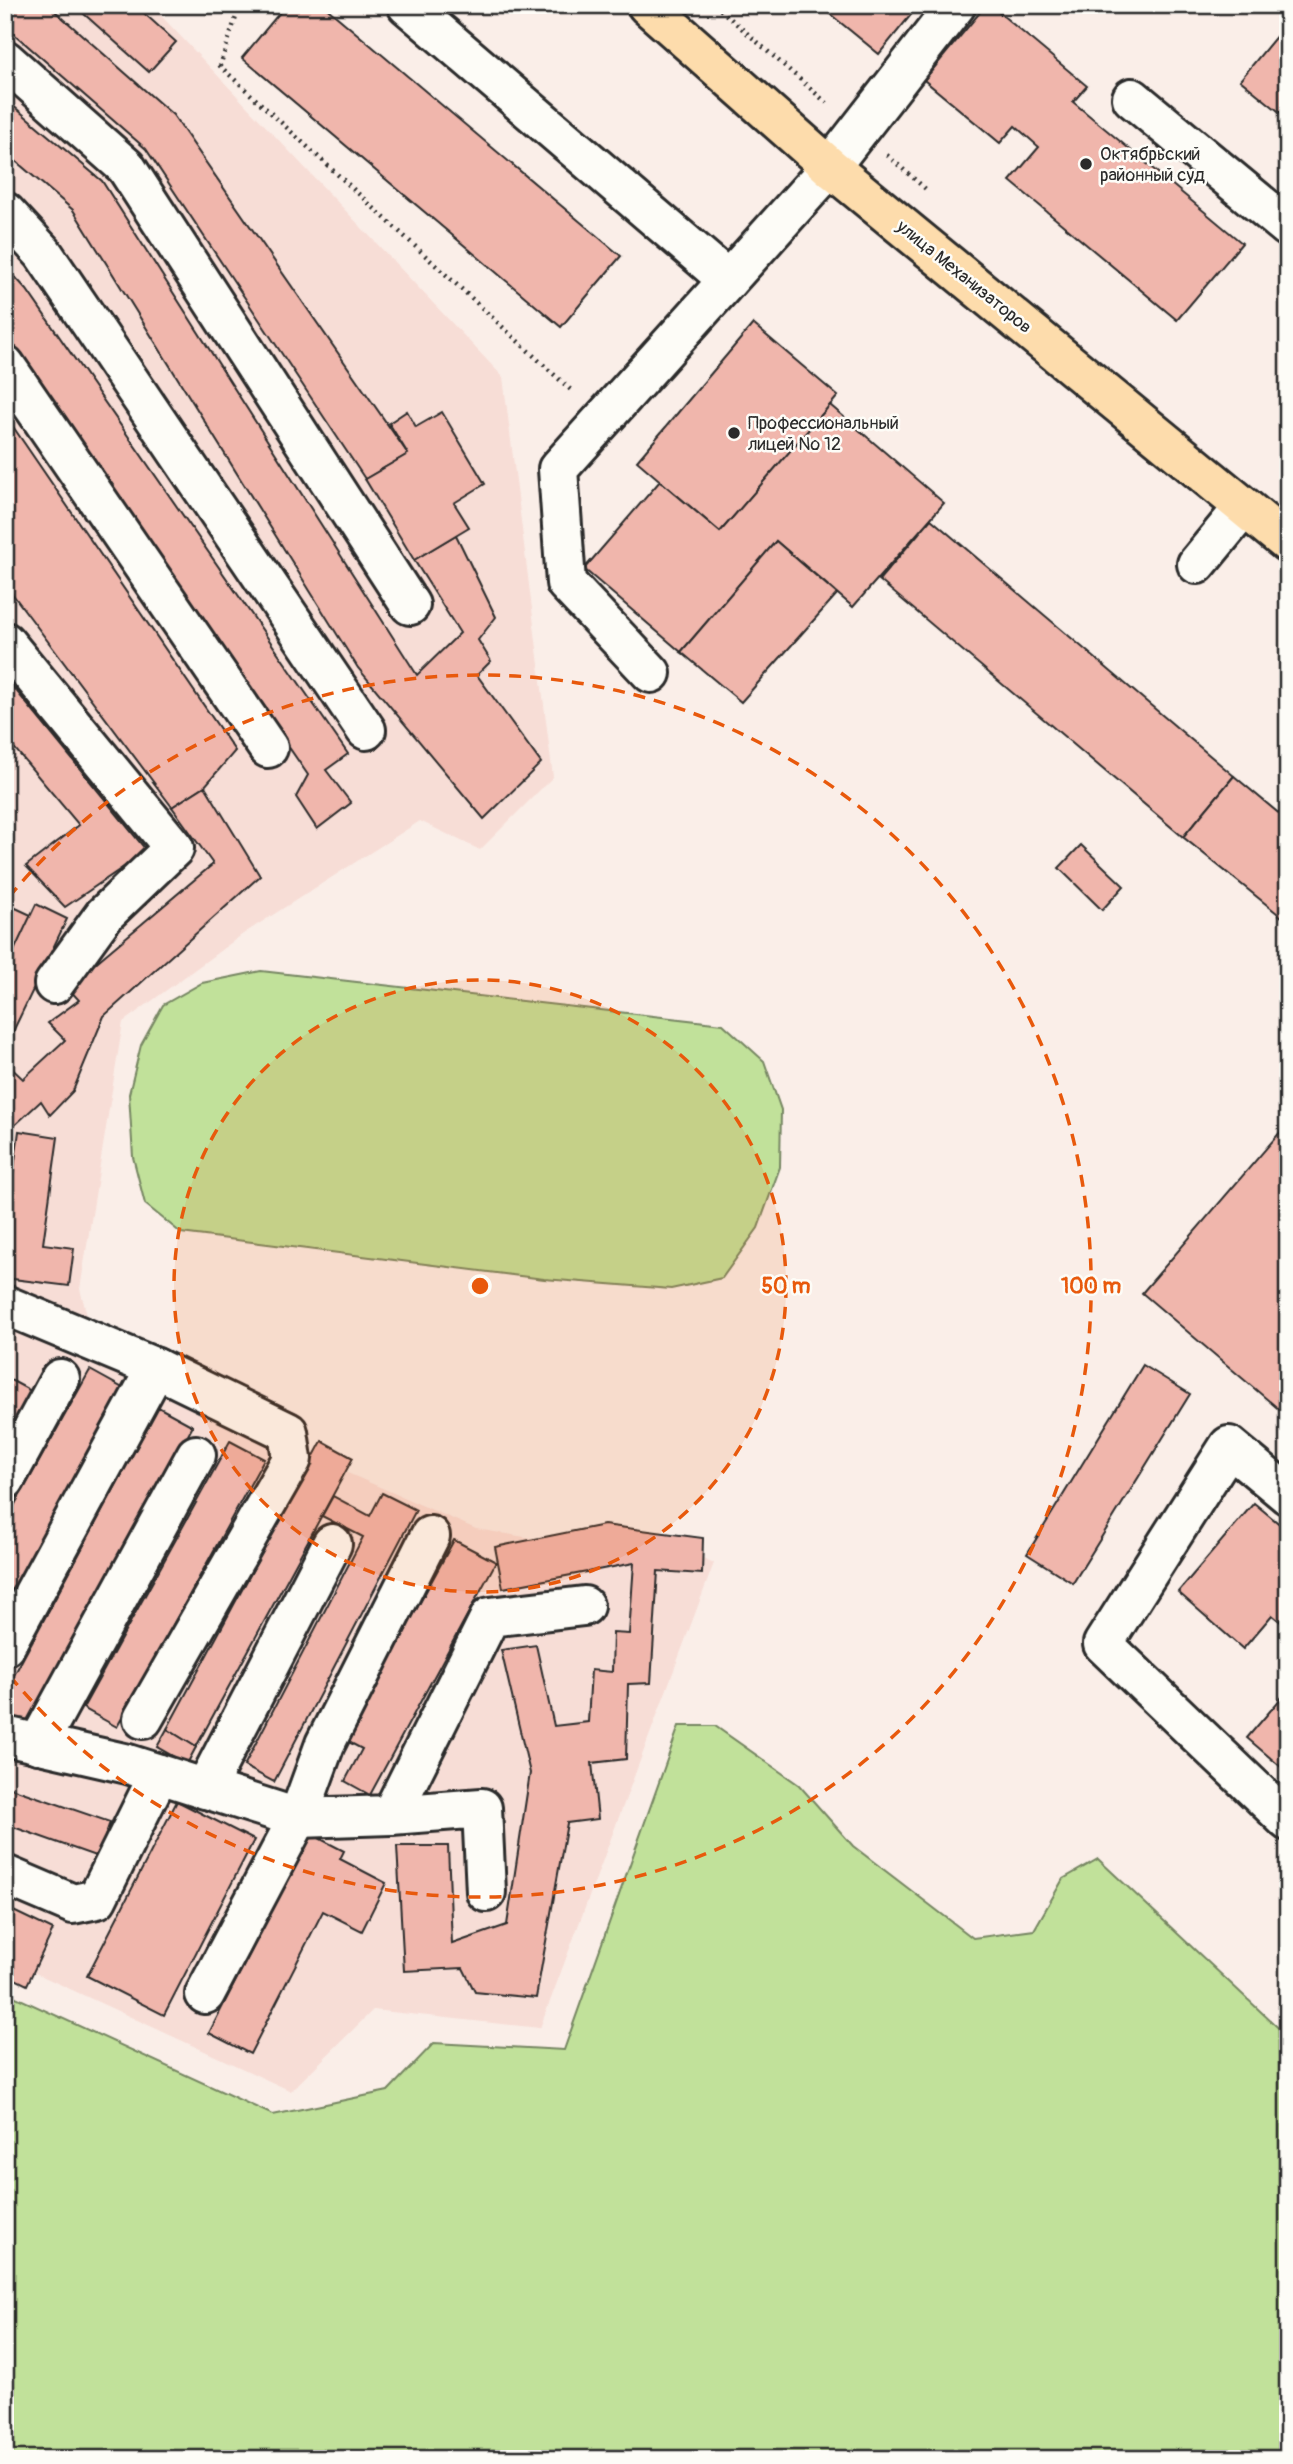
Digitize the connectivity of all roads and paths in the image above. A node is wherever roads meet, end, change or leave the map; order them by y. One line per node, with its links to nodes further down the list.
1 (240, 5): 12 (path)
2 (407, 5): 10 (lane)
3 (647, 5): 7 (main road, улица Механизаторов)
4 (956, 5): 7 (lane)
5 (5, 60): 16 (lane)
6 (1132, 99): 9 (lane)
7 (830, 167): 10 (lane); 13 (main road, улица Механизаторов)
8 (5, 212): 19 (lane)
9 (1288, 227)
10 (728, 280): 12 (lane)
11 (5, 365): 20 (lane)
12 (603, 419): 18 (lane)
13 (1244, 507): 14 (main road, улица Механизаторов); 15 (lane)
14 (1288, 542)
15 (1197, 564)
16 (410, 605)
17 (5, 642): 21 (lane)
18 (651, 673)
19 (366, 730)
20 (268, 748)
21 (54, 984)
22 (5, 1305): 23 (lane)
23 (156, 1367): 31 (lane); 32 (lane)
24 (60, 1379): 26 (lane)
25 (196, 1455): 33 (lane)
26 (5, 1479)
27 (1288, 1495): 38 (lane)
28 (430, 1536): 37 (lane)
29 (332, 1544): 35 (lane)
30 (584, 1606): 36 (lane)
31 (5, 1646)
32 (143, 1719)
33 (22, 1740): 34 (lane)
34 (159, 1774): 35 (lane); 39 (lane)
35 (205, 1789): 37 (lane)
36 (391, 1815): 37 (lane); 40 (lane)
37 (298, 1818): 41 (lane)
38 (1288, 1821)
39 (5, 1875)
40 (486, 1892)
41 (205, 1994)

